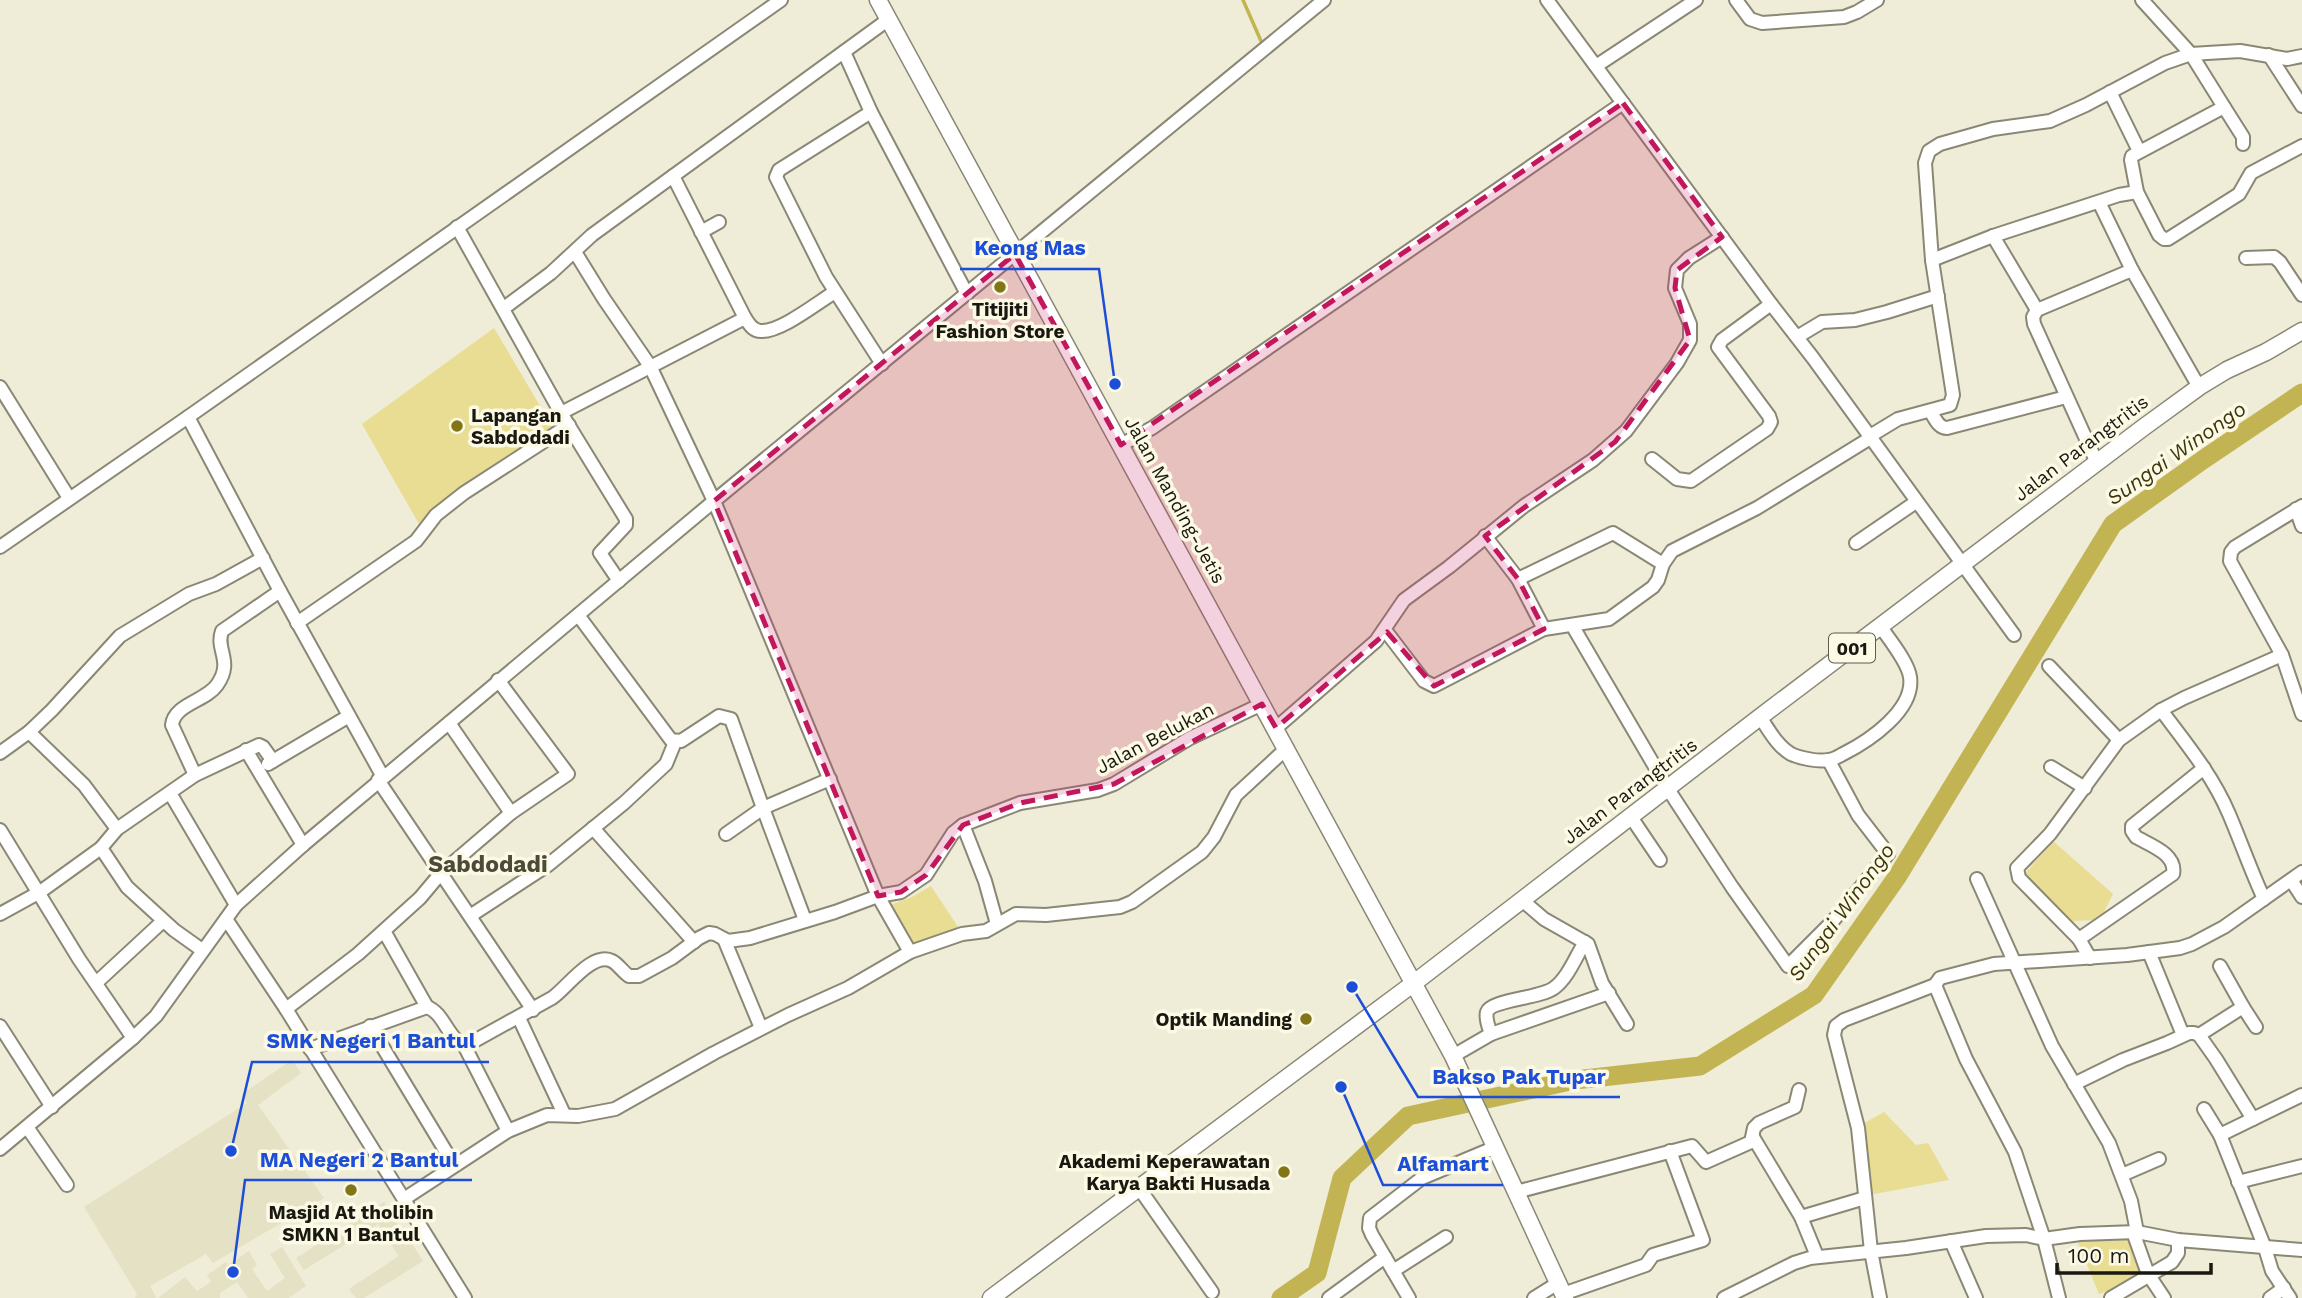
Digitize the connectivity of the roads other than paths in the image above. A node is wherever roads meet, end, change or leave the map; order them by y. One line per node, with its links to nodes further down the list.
1 (781, 0): 27 (street)
2 (878, 0): 9 (main road, Jalan Manding-Jetis)
3 (1324, 0): 32 (street)
4 (1547, 0): 14 (street)
5 (1696, 0): 14 (street)
6 (1736, 0): 7 (street)
7 (1877, 0)
8 (2142, 0): 11 (street)
9 (889, 19): 10 (street); 32 (main road, Jalan Manding-Jetis)
10 (844, 52): 19 (street); 23 (street)
11 (2191, 54): 12 (street); 15 (street); 18 (street)
12 (2269, 55): 13 (street); 17 (street)
13 (2302, 56)
14 (1596, 66): 16 (street)
15 (2110, 92): 22 (street); 34 (street)
16 (1623, 103): 30 (street); 56 (street)
17 (2302, 106)
18 (2224, 107): 20 (street); 22 (street)
19 (871, 111): 36 (street); 37 (street)
20 (2243, 144)
21 (2302, 146): 24 (street)
22 (2139, 151): 24 (street)
23 (673, 176): 28 (street); 31 (street)
24 (2137, 192): 25 (street)
25 (2099, 202): 29 (street); 35 (street)
26 (719, 222): 28 (street)
27 (457, 227): 41 (street); 53 (street)
28 (701, 232): 43 (street)
29 (1993, 236): 34 (street); 42 (street)
30 (1722, 237): 40 (street); 64 (street)
31 (575, 252): 41 (street); 47 (street)
32 (1015, 254): 37 (street); 56 (main road, Jalan Manding-Jetis)
33 (2246, 258): 38 (street)
34 (1932, 260): 39 (street)
35 (2132, 270): 42 (street); 49 (street)
36 (835, 292): 43 (street); 46 (street)
37 (967, 294): 46 (street)
38 (2302, 295)
39 (1938, 296): 45 (street); 51 (street)
40 (1771, 304): 45 (street); 57 (street)
41 (504, 308): 52 (street)
42 (2037, 310): 50 (street)
43 (745, 318): 47 (street)
44 (2302, 331): 49 (main road, Jalan Parangtritis / 001)
45 (1797, 337): 55 (street)
46 (882, 364): 60 (street)
47 (650, 366): 52 (street); 60 (street)
48 (0, 387): 59 (street)
49 (2199, 387): 58 (main road, Jalan Parangtritis / 001)
50 (2066, 397): 51 (street); 58 (street)
51 (1930, 411): 55 (street)
52 (561, 413): 54 (street)
53 (188, 417): 59 (street); 67 (street)
54 (569, 425): 71 (street); 74 (street)
55 (1871, 437): 61 (street); 68 (street)
56 (1121, 445): 83 (main road, Jalan Manding-Jetis)
57 (1652, 459)
58 (2097, 463): 69 (main road, Jalan Parangtritis / 001)
59 (69, 498): 66 (street)
60 (714, 501): 71 (street); 103 (street)
61 (1916, 502): 65 (street); 69 (street)
62 (2299, 507): 63 (street); 80 (street)
63 (2302, 526)
64 (1485, 536): 70 (street); 78 (street)
65 (1856, 543)
66 (0, 547)
67 (263, 558): 72 (street); 90 (street)
68 (1663, 564): 70 (street); 75 (street)
69 (1962, 564): 76 (main road, Jalan Parangtritis / 001); 79 (street)
70 (1518, 579): 77 (street)
71 (619, 580): 73 (street)
72 (280, 591): 74 (street); 101 (street)
73 (578, 615): 82 (street); 92 (street)
74 (297, 623): 86 (street)
75 (1572, 625): 77 (street); 105 (street)
76 (1880, 626): 87 (main road, Jalan Parangtritis / 001); 97 (street)
77 (1544, 629): 78 (street)
78 (1385, 630): 89 (street)
79 (2014, 635)
80 (2281, 655): 84 (street); 85 (street)
81 (2049, 666): 91 (street)
82 (498, 680): 88 (street); 108 (street)
83 (1262, 704): 89 (main road, Jalan Manding-Jetis); 110 (street, Jalan Belukan)
84 (2161, 710): 91 (street); 99 (street)
85 (2302, 714)
86 (349, 716): 96 (street); 102 (street)
87 (1760, 717): 97 (street); 105 (main road, Jalan Parangtritis / 001)
88 (449, 723): 102 (street); 108 (street)
89 (1276, 728): 93 (main road, Jalan Manding-Jetis)
90 (29, 732): 95 (street); 112 (street)
91 (2119, 740): 104 (street)
92 (675, 742): 107 (street); 111 (street)
93 (1287, 748): 132 (street); 145 (main road, Jalan Manding-Jetis)
94 (246, 750): 96 (street); 100 (street); 101 (street)
95 (0, 753)
96 (272, 761): 100 (street)
97 (1829, 761): 105 (street)
98 (2051, 767): 104 (street)
99 (2204, 768): 124 (street); 135 (street)
100 (258, 770): 115 (street)
101 (195, 775): 106 (street)
102 (381, 779): 115 (street); 118 (street)
103 (830, 779): 107 (street); 122 (street)
104 (2085, 788): 135 (street)
105 (1668, 789): 109 (main road, Jalan Parangtritis / 001)
106 (170, 793): 112 (street); 126 (street)
107 (763, 808): 114 (street); 130 (street)
108 (511, 813): 118 (street)
109 (1631, 817): 117 (street); 125 (main road, Jalan Parangtritis / 001)
110 (963, 825): 122 (street, Jalan Belukan); 132 (street)
111 (593, 828): 128 (street); 136 (street)
112 (117, 829): 116 (street)
113 (0, 830): 121 (street)
114 (726, 834)
115 (303, 845): 126 (street)
116 (101, 848): 121 (street); 131 (street)
117 (1660, 860)
118 (441, 873): 128 (street); 133 (street)
119 (2297, 876): 123 (street); 124 (street)
120 (1977, 879): 142 (street)
121 (40, 892): 127 (street); 144 (street)
122 (877, 896): 130 (street, Jalan Belukan); 139 (street)
123 (2302, 897)
124 (2264, 899): 140 (street)
125 (1522, 900): 137 (street); 145 (main road, Jalan Parangtritis / 001)
126 (236, 905): 129 (street)
127 (0, 914)
128 (470, 916): 151 (street)
129 (226, 919): 138 (street); 150 (street)
130 (805, 920): 134 (street, Jalan Belukan)
131 (163, 921): 138 (street); 144 (street)
132 (998, 924): 139 (street)
133 (384, 931): 148 (street); 150 (street)
134 (723, 939): 136 (street, Jalan Belukan); 157 (street)
135 (2079, 939): 141 (street)
136 (694, 942): 151 (street)
137 (1585, 942): 147 (street); 158 (street)
138 (202, 950): 161 (street)
139 (910, 952): 157 (street)
140 (2148, 952): 141 (street); 159 (street)
141 (2090, 958): 142 (street)
142 (2016, 961): 146 (street); 165 (street)
143 (2220, 966): 149 (street)
144 (96, 983): 161 (street)
145 (1414, 984): 164 (main road, Jalan Manding-Jetis); 185 (main road, Jalan Parangtritis / 001)
146 (1935, 985): 187 (street); 192 (street)
147 (1609, 993): 153 (street); 158 (street)
148 (427, 1007): 155 (street); 162 (street)
149 (2243, 1007): 156 (street); 160 (street)
150 (285, 1009): 163 (street)
151 (533, 1010): 152 (street)
152 (519, 1018): 162 (street); 170 (street)
153 (1627, 1024)
154 (0, 1026): 168 (street)
155 (370, 1026): 163 (street); 180 (street)
156 (2256, 1027)
157 (761, 1028): 170 (street)
158 (1490, 1034): 164 (street)
159 (2183, 1035): 160 (street); 165 (street)
160 (2199, 1035): 171 (street)
161 (133, 1038): 168 (street)
162 (464, 1045): 173 (street)
163 (310, 1049): 188 (street)
164 (1454, 1056): 176 (main road, Jalan Manding-Jetis)
165 (2074, 1084): 182 (street)
166 (1799, 1090): 175 (street)
167 (2302, 1095): 171 (street)
168 (52, 1107): 172 (street)
169 (2204, 1109): 174 (street)
170 (564, 1114): 173 (street)
171 (2253, 1119): 174 (street)
172 (27, 1128): 177 (street); 184 (street)
173 (508, 1131): 180 (street)
174 (2220, 1135): 183 (street)
175 (1753, 1137): 178 (street); 189 (street)
176 (1496, 1147): 186 (main road, Jalan Manding-Jetis); 198 (street)
177 (0, 1149)
178 (1670, 1151): 186 (street); 203 (street)
179 (2159, 1159): 182 (street)
180 (454, 1165): 188 (street)
181 (2302, 1167): 183 (street)
182 (2122, 1175): 190 (street)
183 (2238, 1182): 195 (street)
184 (67, 1185)
185 (1139, 1188): 202 (street); 205 (main road, Jalan Parangtritis / 001)
186 (1516, 1192): 203 (main road, Jalan Manding-Jetis)
187 (1865, 1198): 189 (street); 197 (street)
188 (404, 1199): 208 (street)
189 (1801, 1217): 199 (street)
190 (2135, 1232): 192 (street); 193 (street); 201 (street)
191 (1446, 1237): 200 (street)
192 (2044, 1239): 194 (street); 213 (street)
193 (2178, 1240): 195 (street); 201 (street)
194 (1951, 1241): 197 (street); 212 (street)
195 (2266, 1248): 196 (street); 204 (street)
196 (2302, 1250)
197 (1871, 1251): 199 (street); 211 (street)
198 (1385, 1256): 200 (street); 206 (street)
199 (1817, 1256): 207 (street)
200 (1393, 1271): 209 (street)
201 (2149, 1277): 214 (street); 215 (street)
202 (1212, 1292)
203 (1562, 1292): 210 (street)
204 (2287, 1293): 216 (street)
205 (1000, 1295)
206 (1332, 1297)
207 (1727, 1297)
208 (465, 1298)
209 (1409, 1298)
210 (1534, 1298)
211 (1880, 1298)
212 (1976, 1298)
213 (2059, 1298)
214 (2111, 1298)
215 (2164, 1298)
216 (2270, 1298)

